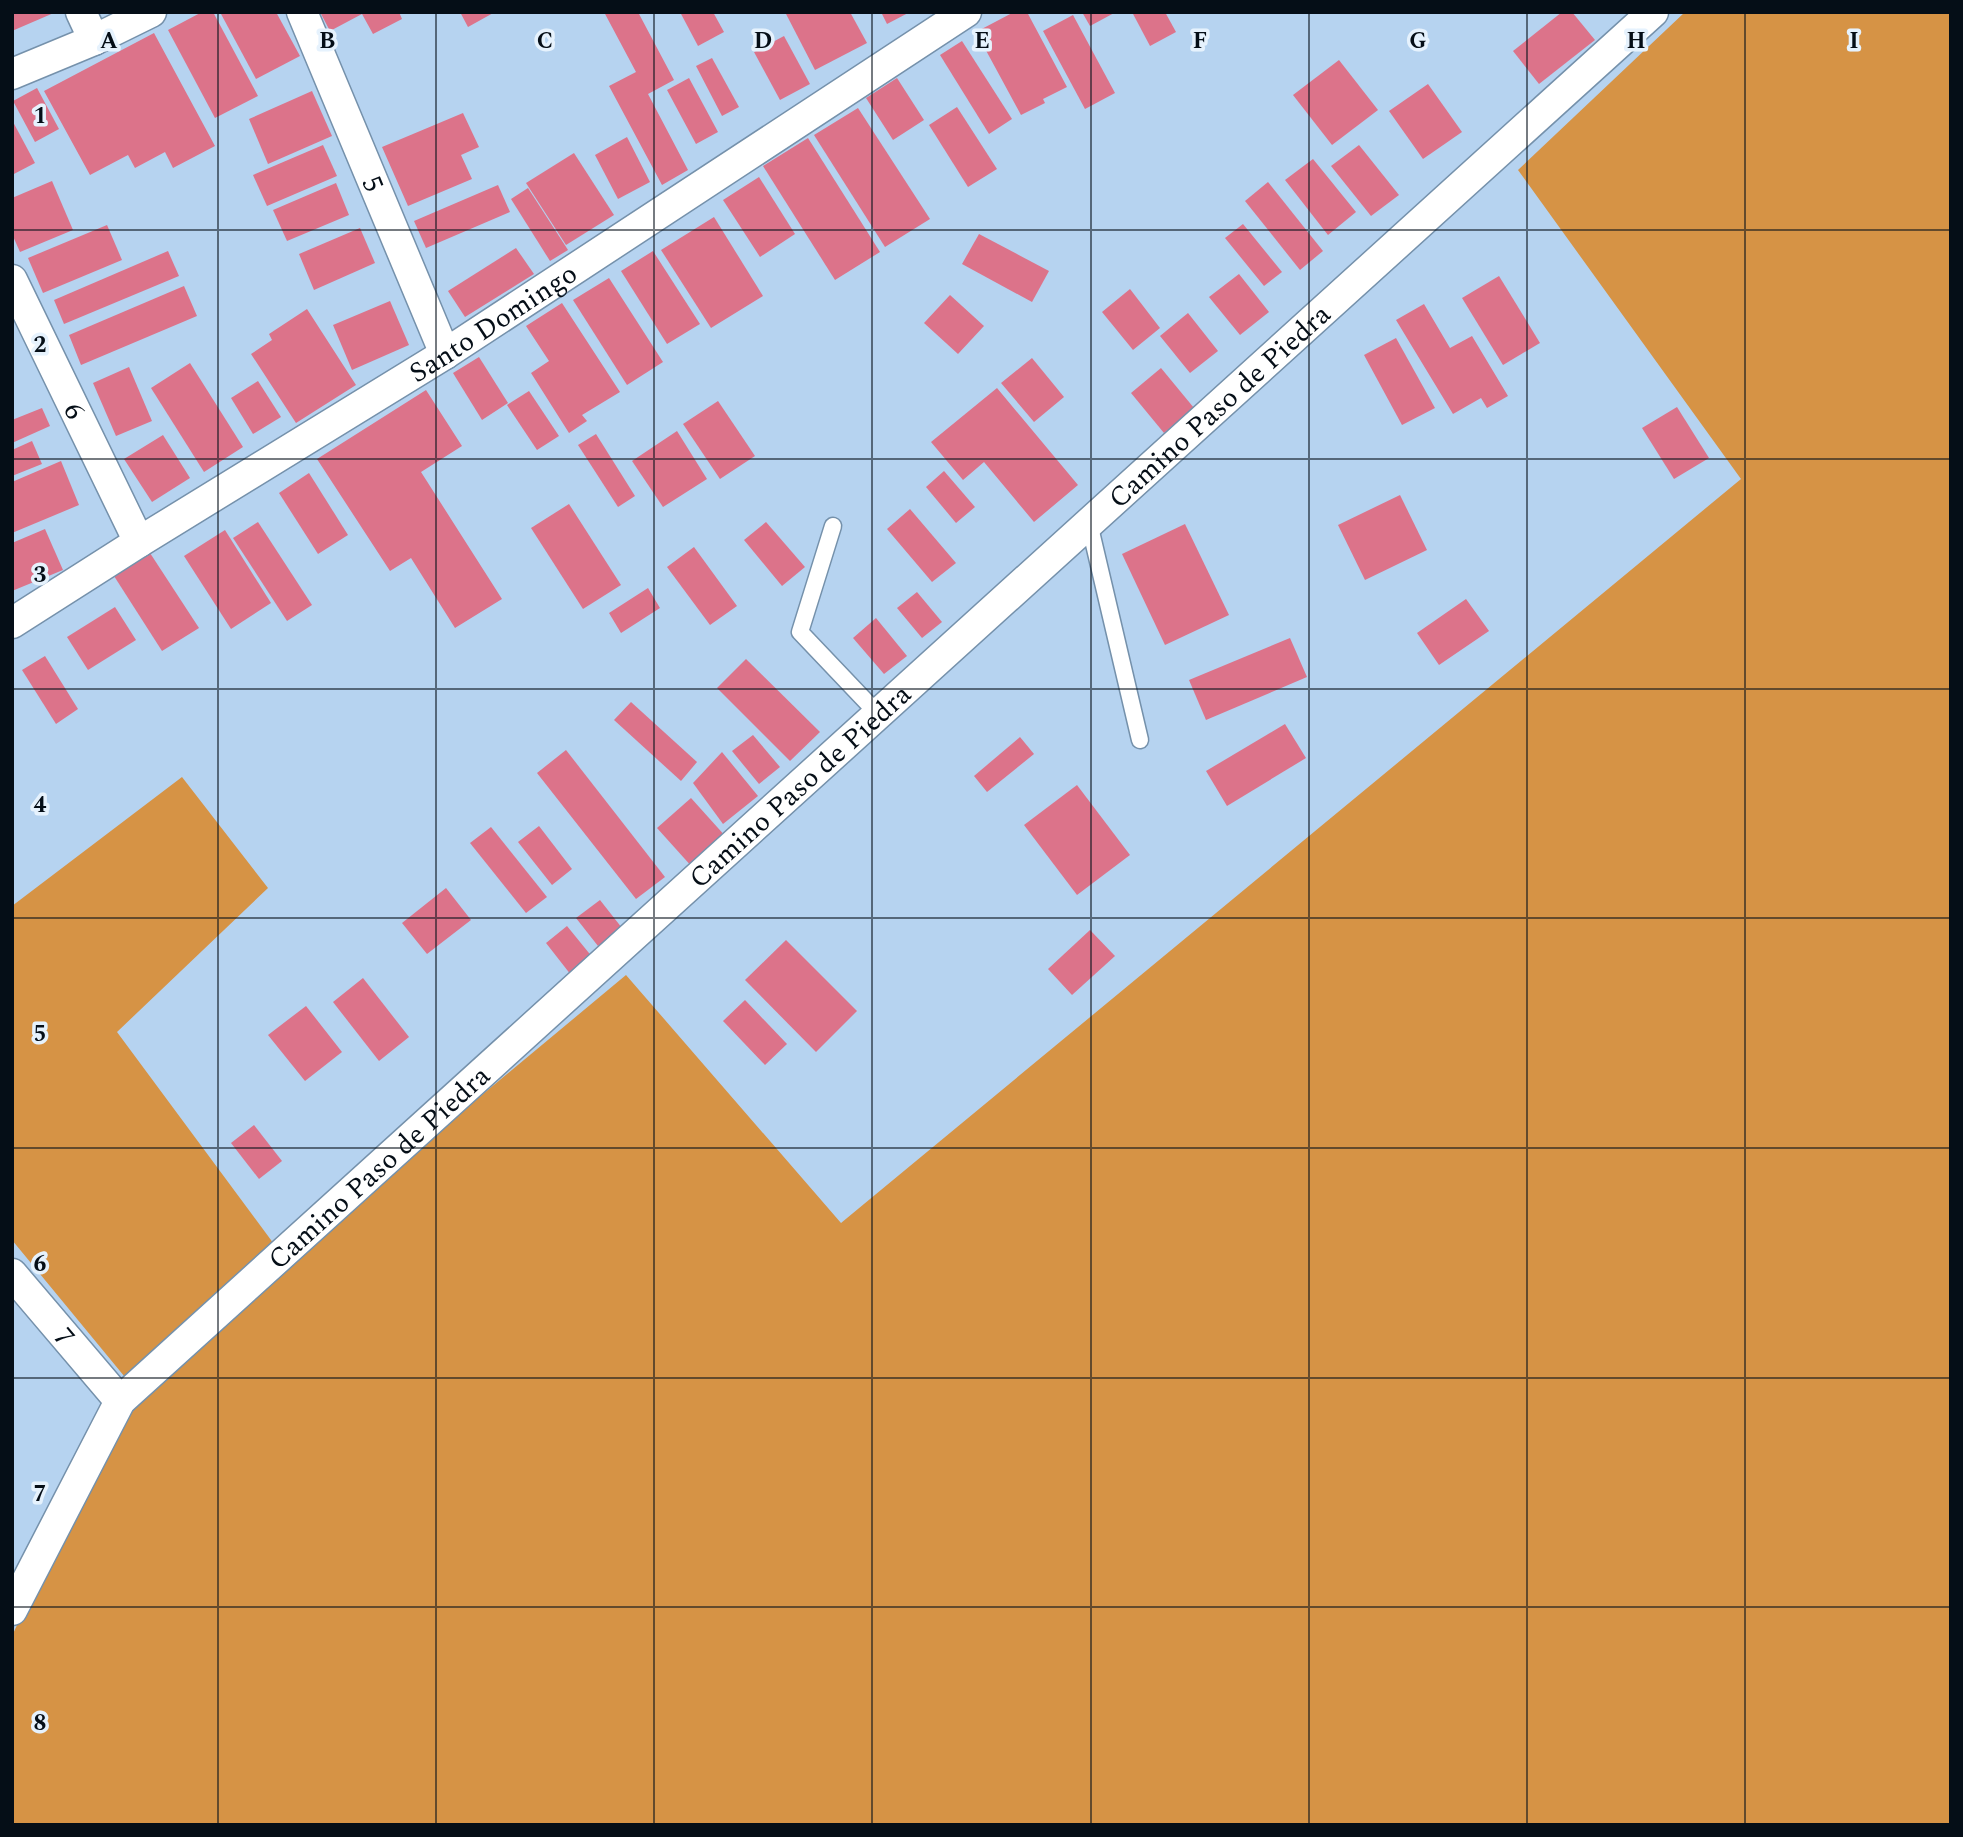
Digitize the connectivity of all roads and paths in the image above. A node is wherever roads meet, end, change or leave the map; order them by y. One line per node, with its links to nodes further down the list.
1 (81, 12): 6 (street)
2 (151, 12): 6 (street)
3 (302, 12): 9 (street, 5)
4 (966, 12): 9 (street, Santo Domingo)
5 (1653, 12): 10 (street, Camino Paso de Piedra)
6 (94, 40): 7 (street)
7 (12, 74)
8 (12, 280): 12 (street, 6)
9 (445, 354): 12 (street, Santo Domingo)
10 (1089, 523): 14 (street, Camino Paso de Piedra); 15 (lane)
11 (833, 526): 14 (lane)
12 (139, 542): 13 (street, Santo Domingo)
13 (12, 623)
14 (878, 714): 17 (street, Camino Paso de Piedra)
15 (1140, 740)
16 (12, 1274): 17 (street, 7)
17 (120, 1401): 18 (street, Camino Paso de Piedra)
18 (16, 1595)

